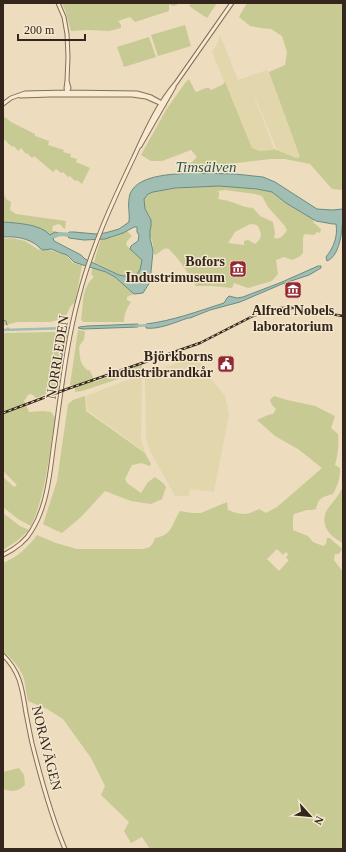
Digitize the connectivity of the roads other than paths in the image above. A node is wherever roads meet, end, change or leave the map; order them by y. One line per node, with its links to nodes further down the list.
1 (58, 3): 3 (street)
2 (232, 3): 5 (street, NORRLEDEN)
3 (67, 94): 4 (street); 5 (street)
4 (3, 104)
5 (162, 105): 6 (street, NORRLEDEN)
6 (3, 555)
7 (3, 655): 8 (street, NORAVÄGEN)
8 (65, 849)

